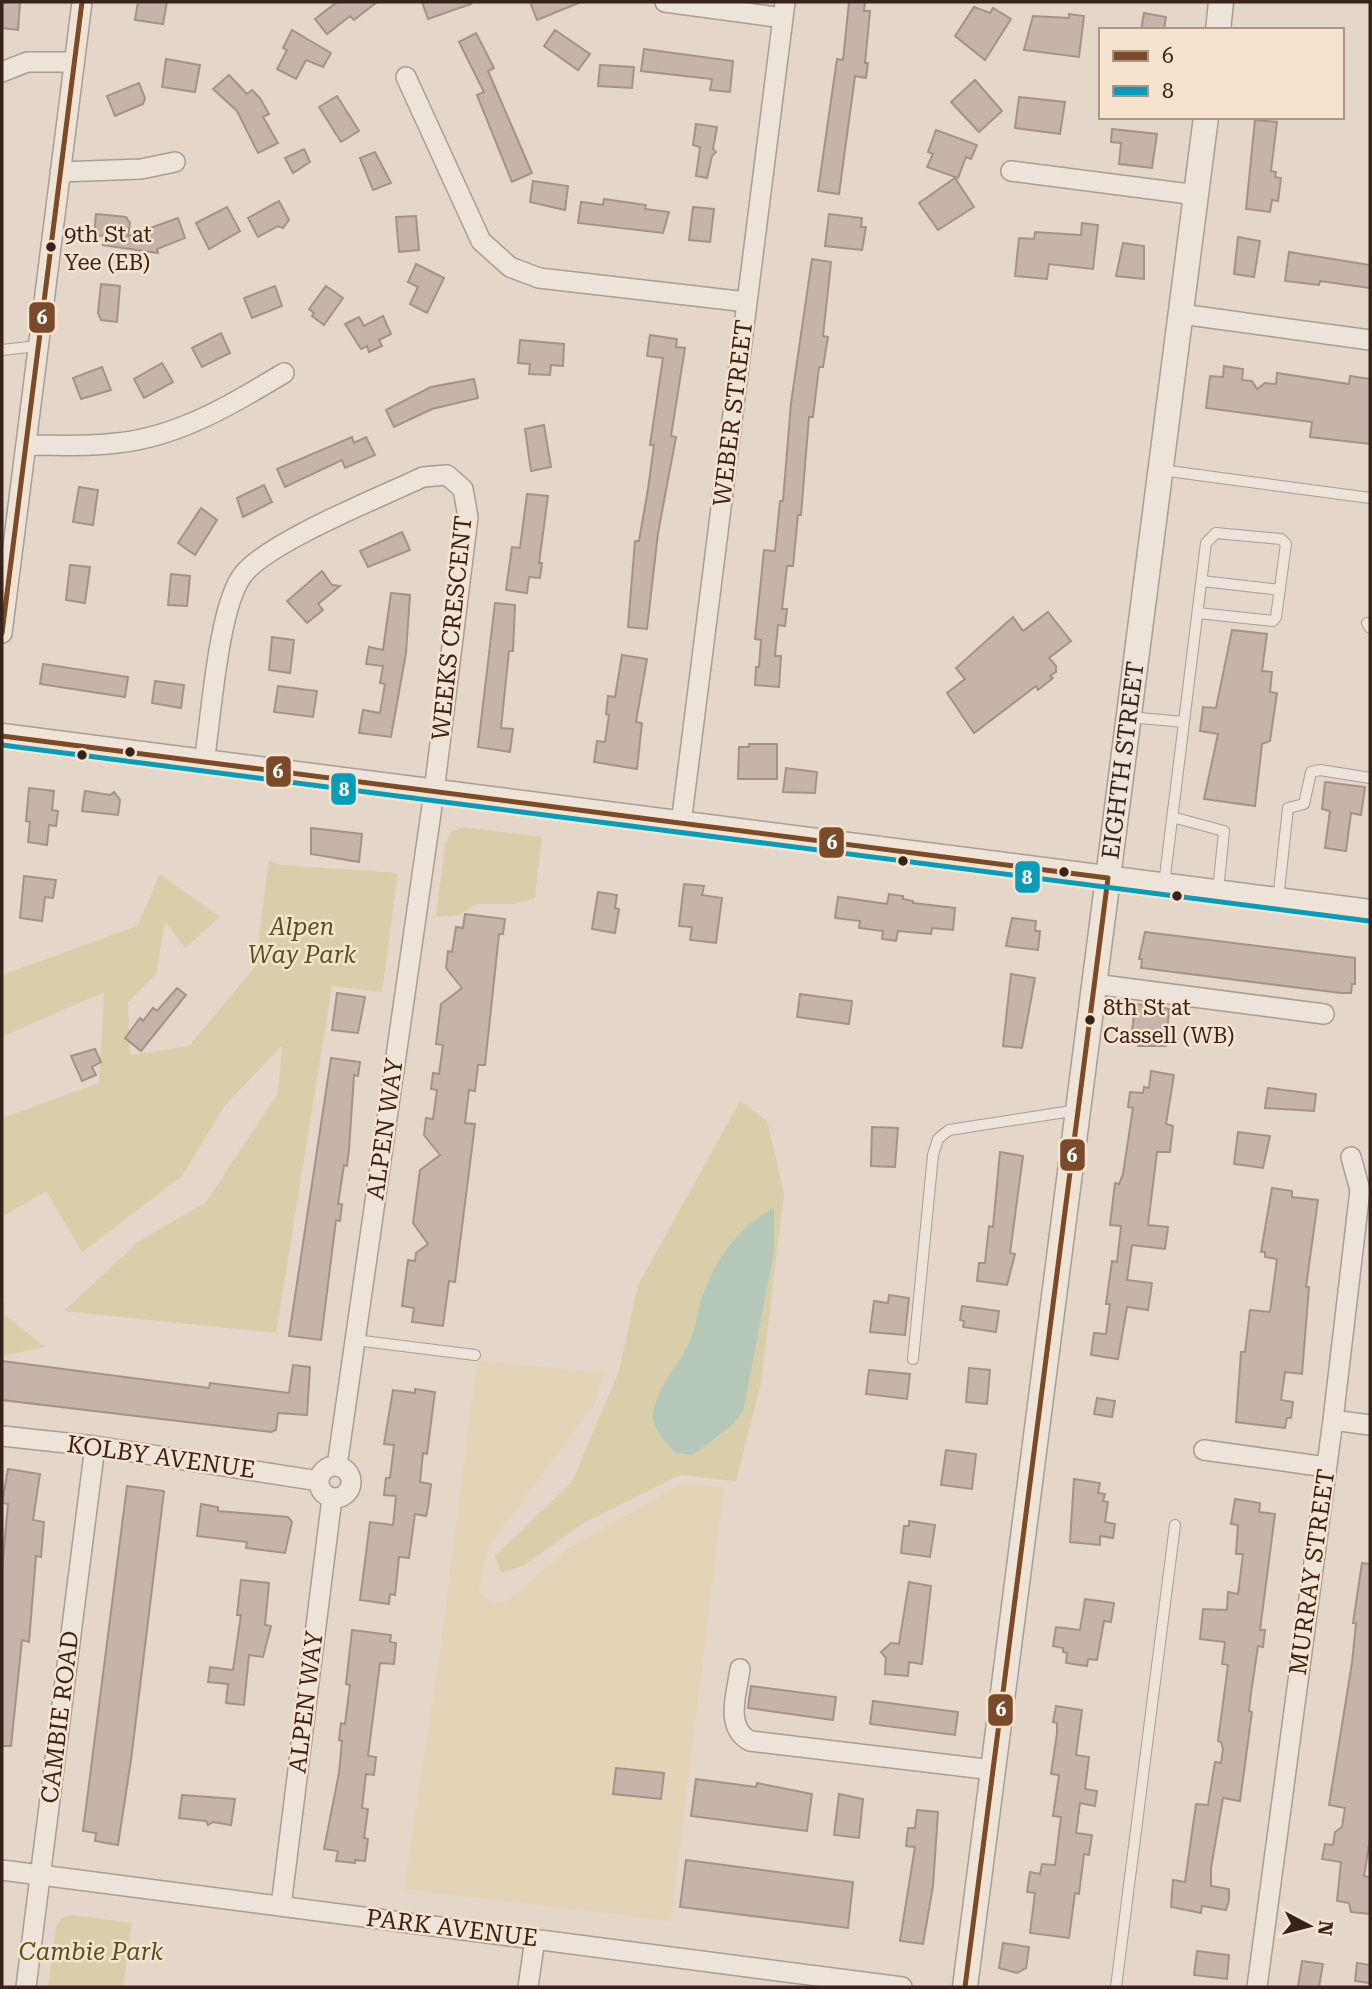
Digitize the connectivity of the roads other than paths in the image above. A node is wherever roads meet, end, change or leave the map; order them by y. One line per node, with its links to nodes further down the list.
1 (82, 2): 6 (street)
2 (665, 2): 4 (street)
3 (1221, 2): 5 (street)
4 (784, 10): 14 (street, WEBER STREET)
5 (1218, 28)
6 (74, 62): 7 (street); 12 (street)
7 (2, 72)
8 (406, 77): 14 (street)
9 (1206, 119): 13 (street, EIGHTH STREET)
10 (175, 162): 12 (street)
11 (1011, 171): 13 (street)
12 (60, 172): 17 (street)
13 (1196, 195): 15 (street, EIGHTH STREET)
14 (747, 302): 34 (street, WEBER STREET)
15 (1181, 314): 16 (street); 21 (street, EIGHTH STREET)
16 (1370, 340)
17 (38, 346): 18 (lane); 20 (street)
18 (2, 350)
19 (284, 373): 20 (street)
20 (26, 445): 26 (street)
21 (1161, 470): 22 (lane); 27 (street, EIGHTH STREET)
22 (1370, 498)
23 (1202, 581): 24 (lane); 24 (lane); 25 (lane)
24 (1280, 590): 25 (lane)
25 (1198, 613): 28 (lane)
26 (2, 633)
27 (1129, 717): 28 (lane); 35 (street, EIGHTH STREET)
28 (1184, 722): 33 (lane)
29 (2, 736): 30 (street)
30 (204, 762): 32 (street); 32 (street, WEEKS CRESCENT)
31 (1370, 778): 38 (lane)
32 (433, 792): 34 (street); 44 (street, ALPEN WAY)
33 (1172, 817): 36 (lane); 37 (lane)
34 (681, 824): 35 (street)
35 (1108, 878): 36 (street); 40 (street, EIGHTH STREET)
36 (1164, 886): 37 (street)
37 (1218, 892): 38 (street)
38 (1278, 900): 39 (street)
39 (1370, 912)
40 (1094, 984): 41 (street); 42 (street, EIGHTH STREET)
41 (1324, 1014)
42 (1078, 1110): 46 (lane); 58 (street, EIGHTH STREET)
43 (1351, 1157): 47 (street, MURRAY STREET)
44 (355, 1340): 45 (lane); 52 (street, ALPEN WAY)
45 (475, 1355)
46 (913, 1359)
47 (1333, 1420): 48 (street); 53 (street, MURRAY STREET)
48 (1370, 1425)
49 (2, 1436): 50 (street, KOLBY AVENUE)
50 (94, 1446): 54 (street, KOLBY AVENUE); 60 (street, CAMBIE ROAD)
51 (1204, 1450): 53 (street)
52 (337, 1466): 54 (street); 55 (street)
53 (1326, 1467): 68 (street, MURRAY STREET)
54 (319, 1481): 55 (street)
55 (332, 1498): 61 (street, ALPEN WAY)
56 (1175, 1525): 67 (lane)
57 (740, 1669): 58 (street)
58 (993, 1770): 66 (street, EIGHTH STREET)
59 (2, 1870): 60 (street, PARK AVENUE)
60 (40, 1875): 61 (street, PARK AVENUE); 63 (street, CAMBIE ROAD)
61 (281, 1906): 62 (street, PARK AVENUE)
62 (535, 1939): 64 (street); 65 (street, PARK AVENUE)
63 (26, 1987)
64 (528, 1987)
65 (902, 1987)
66 (965, 1987)
67 (1116, 1987)
68 (1256, 1987)

